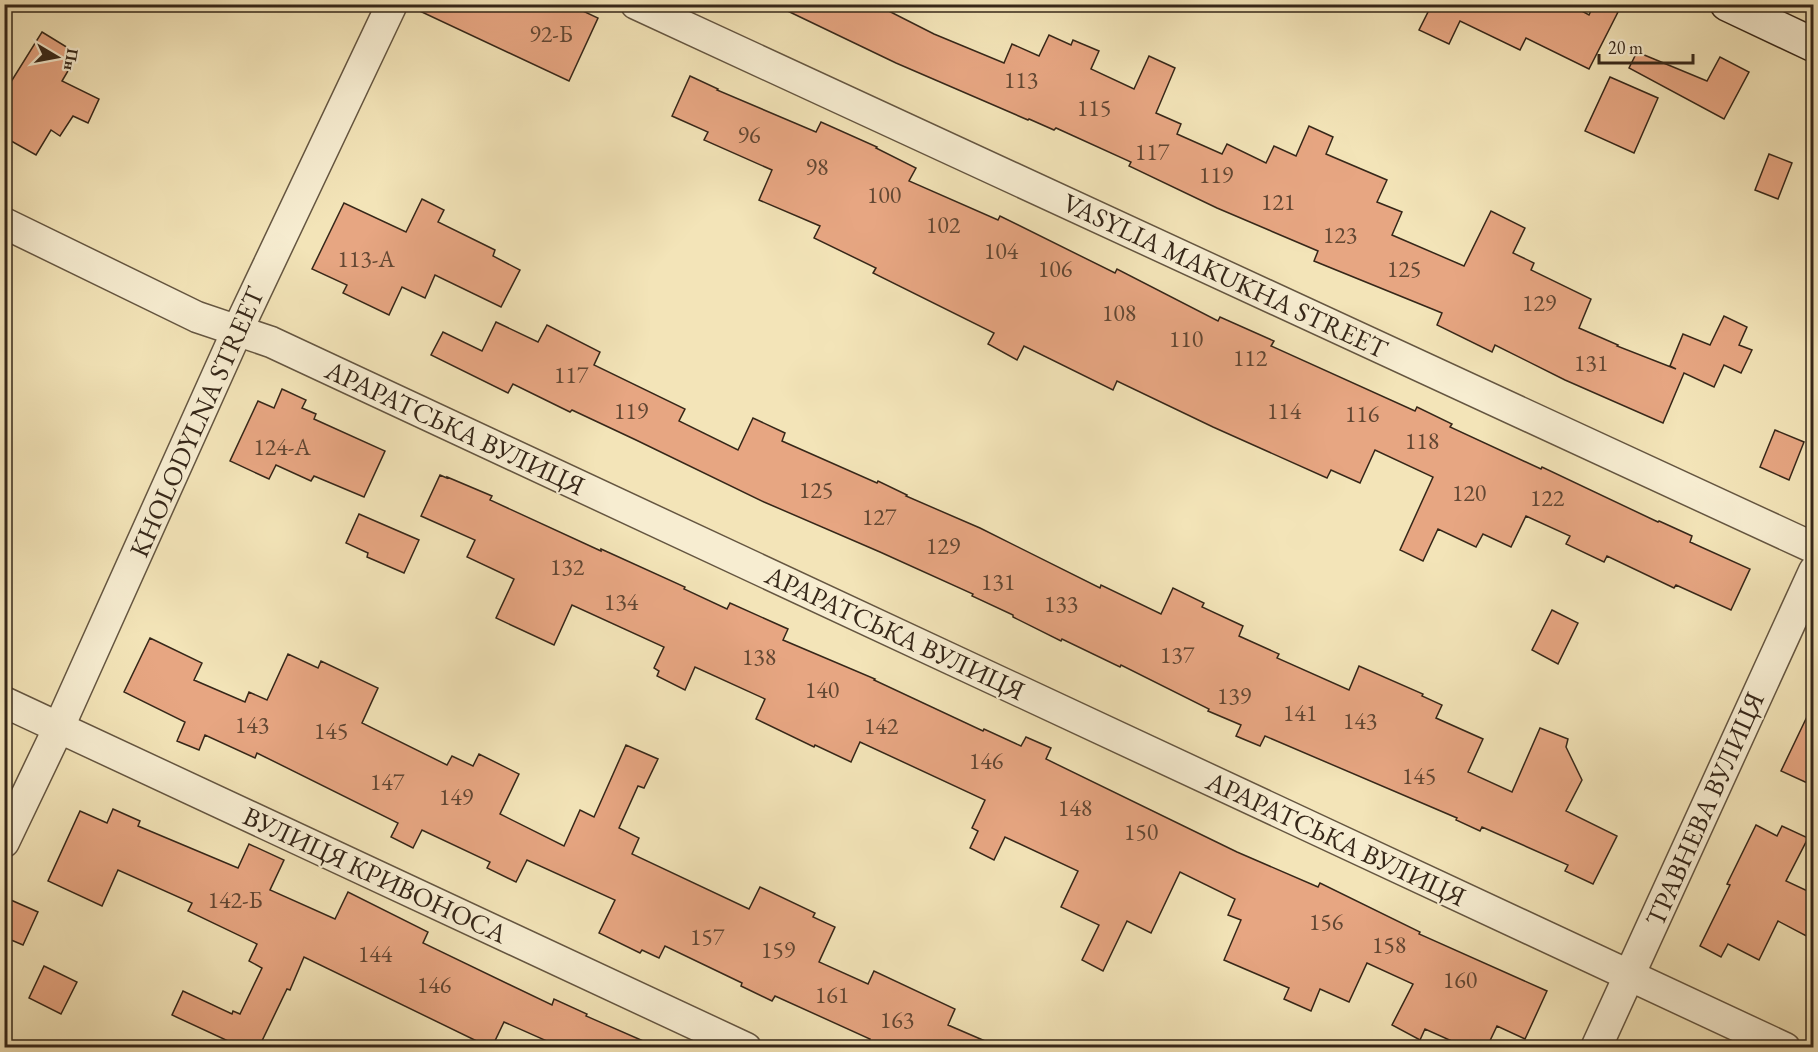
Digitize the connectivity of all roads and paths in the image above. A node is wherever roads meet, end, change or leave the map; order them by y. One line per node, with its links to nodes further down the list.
1 (392, 4): 6 (street, KHOLODYLNA STREET)
2 (636, 4): 7 (street, VASYLIA MAKUKHA STREET)
3 (1727, 4): 4 (street)
4 (1814, 45)
5 (4, 223): 6 (street, АРАРАТСЬКА ВУЛИЦЯ)
6 (237, 331): 10 (street, KHOLODYLNA STREET); 12 (street, АРАРАТСЬКА ВУЛИЦЯ)
7 (1814, 548)
8 (1814, 571): 12 (street, ТРАВНЕВА ВУЛИЦЯ)
9 (4, 702): 10 (street, ВУЛИЦЯ КРИВОНОСА)
10 (59, 727): 11 (street, KHOLODYLNA STREET); 13 (street, ВУЛИЦЯ КРИВОНОСА)
11 (4, 842)
12 (1629, 976): 14 (street, ТРАВНЕВА ВУЛИЦЯ); 15 (street, АРАРАТСЬКА ВУЛИЦЯ)
13 (746, 1047)
14 (1596, 1047)
15 (1785, 1047)

